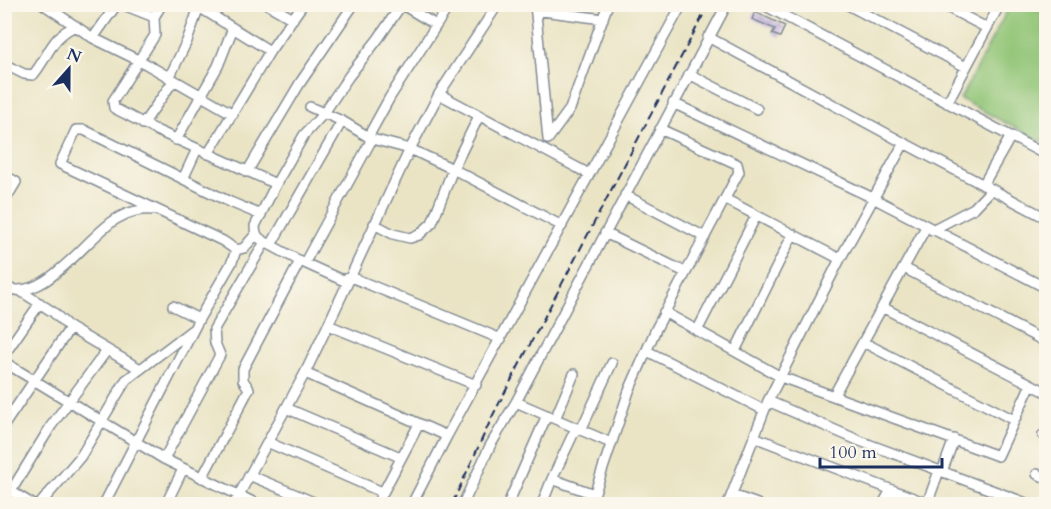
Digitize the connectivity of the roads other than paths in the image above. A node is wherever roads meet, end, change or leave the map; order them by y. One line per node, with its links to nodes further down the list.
1 (43, 4): 22 (street)
2 (119, 4): 19 (street); 27 (street)
3 (162, 4): 19 (street)
4 (267, 4): 21 (street)
5 (303, 4): 21 (street)
6 (354, 4): 57 (street)
7 (402, 4): 23 (street); 40 (street)
8 (450, 4): 23 (street)
9 (498, 4): 34 (street)
10 (608, 4): 20 (street)
11 (682, 4): 58 (street)
12 (727, 4): 26 (street)
13 (762, 4): 37 (street)
14 (846, 4): 31 (street)
15 (941, 4): 25 (street)
16 (1000, 4): 25 (street)
17 (197, 6): 24 (street); 33 (street)
18 (535, 7): 20 (street); 48 (street)
19 (154, 17): 29 (street)
20 (603, 19): 48 (street)
21 (293, 20): 28 (street)
22 (76, 26): 27 (street); 30 (street)
23 (436, 26): 47 (street)
24 (233, 28): 28 (street); 35 (street)
25 (987, 28): 31 (street)
26 (708, 37): 32 (street); 50 (street)
27 (93, 38): 29 (street)
28 (270, 51): 41 (street)
29 (138, 60): 33 (street); 44 (street)
30 (4, 64)
31 (966, 67): 37 (street)
32 (689, 74): 36 (street); 39 (street)
33 (172, 79): 35 (street); 44 (street)
34 (439, 94): 42 (street); 52 (street)
35 (202, 97): 41 (street); 49 (street)
36 (673, 103): 45 (street); 65 (street)
37 (947, 103): 46 (street)
38 (310, 107): 40 (street)
39 (757, 109)
40 (324, 113): 43 (street); 61 (street)
41 (233, 114): 55 (street)
42 (479, 116): 53 (street); 56 (street)
43 (342, 121): 47 (street); 78 (street)
44 (143, 124): 49 (street)
45 (660, 129): 63 (street); 64 (street)
46 (1011, 136): 54 (street); 62 (street)
47 (370, 138): 52 (street); 81 (street)
48 (548, 139): 53 (street)
49 (176, 140): 51 (street)
50 (904, 143): 62 (street); 65 (street)
51 (197, 149): 55 (street); 60 (street)
52 (410, 149): 56 (street); 71 (street)
53 (542, 150): 58 (street)
54 (1046, 153)
55 (208, 154): 57 (street)
56 (453, 169): 71 (street); 72 (street)
57 (247, 172): 61 (street)
58 (589, 174): 72 (street)
59 (4, 175): 66 (street)
60 (183, 179): 67 (street); 68 (street)
61 (276, 184): 68 (street)
62 (987, 187): 70 (street); 73 (street)
63 (625, 195): 74 (street); 77 (street)
64 (725, 199): 69 (street); 77 (street)
65 (874, 199): 73 (street); 80 (street)
66 (4, 202)
67 (157, 210): 79 (street); 87 (street)
68 (261, 215): 75 (street)
69 (756, 216): 76 (street); 95 (street)
70 (1047, 218)
71 (374, 224): 84 (street)
72 (562, 226): 96 (street)
73 (929, 228): 82 (street); 85 (street)
74 (605, 233): 83 (street); 115 (street)
75 (256, 234): 78 (street); 79 (street)
76 (793, 234): 80 (street); 101 (street)
77 (705, 237): 83 (street)
78 (268, 244): 81 (street); 131 (street)
79 (236, 250): 92 (street)
80 (840, 259): 108 (street)
81 (302, 261): 84 (street); 135 (street)
82 (904, 268): 90 (street); 98 (street)
83 (685, 272): 91 (street)
84 (351, 277): 93 (street); 96 (street)
85 (1047, 288)
86 (6, 290): 87 (street)
87 (22, 292): 88 (street)
88 (40, 303): 94 (street); 102 (street)
89 (173, 306): 92 (street)
90 (882, 307): 97 (street); 110 (street)
91 (664, 312): 95 (street); 100 (street)
92 (196, 324): 105 (street); 128 (street)
93 (328, 325): 106 (street); 111 (street)
94 (70, 328): 99 (street); 109 (street)
95 (697, 331): 101 (street)
96 (501, 339): 111 (street)
97 (863, 342): 113 (street); 119 (street)
98 (1047, 342)
99 (107, 350): 105 (street); 114 (street)
100 (647, 351): 116 (street); 129 (street)
101 (735, 351): 108 (street)
102 (4, 355)
103 (4, 362): 109 (street)
104 (612, 363): 123 (street)
105 (140, 369): 120 (street)
106 (305, 373): 117 (street); 121 (street)
107 (574, 374): 118 (street)
108 (781, 377): 113 (street); 116 (street)
109 (34, 380): 114 (street); 122 (street)
110 (1031, 384): 112 (street); 119 (street)
111 (476, 385): 124 (street)
112 (1047, 392)
113 (834, 395): 126 (street)
114 (69, 401): 120 (street); 137 (street)
115 (516, 402): 118 (street); 151 (street)
116 (766, 406): 125 (street); 133 (street)
117 (286, 408): 127 (street); 130 (street)
118 (551, 417): 123 (street); 152 (street)
119 (1014, 420): 126 (street)
120 (101, 421): 128 (street); 144 (street)
121 (419, 424): 124 (street); 130 (street)
122 (4, 425)
123 (578, 429): 129 (street); 136 (street)
124 (447, 436): 150 (street)
125 (754, 437): 138 (street); 142 (street)
126 (954, 439): 133 (street)
127 (267, 441): 134 (street); 139 (street)
128 (136, 442): 131 (street); 145 (street)
129 (611, 443): 140 (street)
130 (400, 457): 139 (street)
131 (164, 459): 132 (street)
132 (183, 469): 135 (street); 146 (street)
133 (941, 471): 157 (street); 158 (street)
134 (249, 475): 141 (street); 148 (street)
135 (202, 478): 141 (street)
136 (552, 479): 140 (street); 153 (street)
137 (8, 489): 143 (street)
138 (891, 490): 156 (street); 157 (street)
139 (382, 492): 149 (street)
140 (594, 494): 154 (street)
141 (236, 500): 147 (street)
142 (730, 500): 155 (street)
143 (32, 504)
144 (40, 504)
145 (104, 504)
146 (166, 504)
147 (257, 504)
148 (318, 504)
149 (377, 504)
150 (412, 504)
151 (463, 504)
152 (508, 504)
153 (543, 504)
154 (591, 504)
155 (757, 504)
156 (883, 504)
157 (928, 504)
158 (1029, 504)

